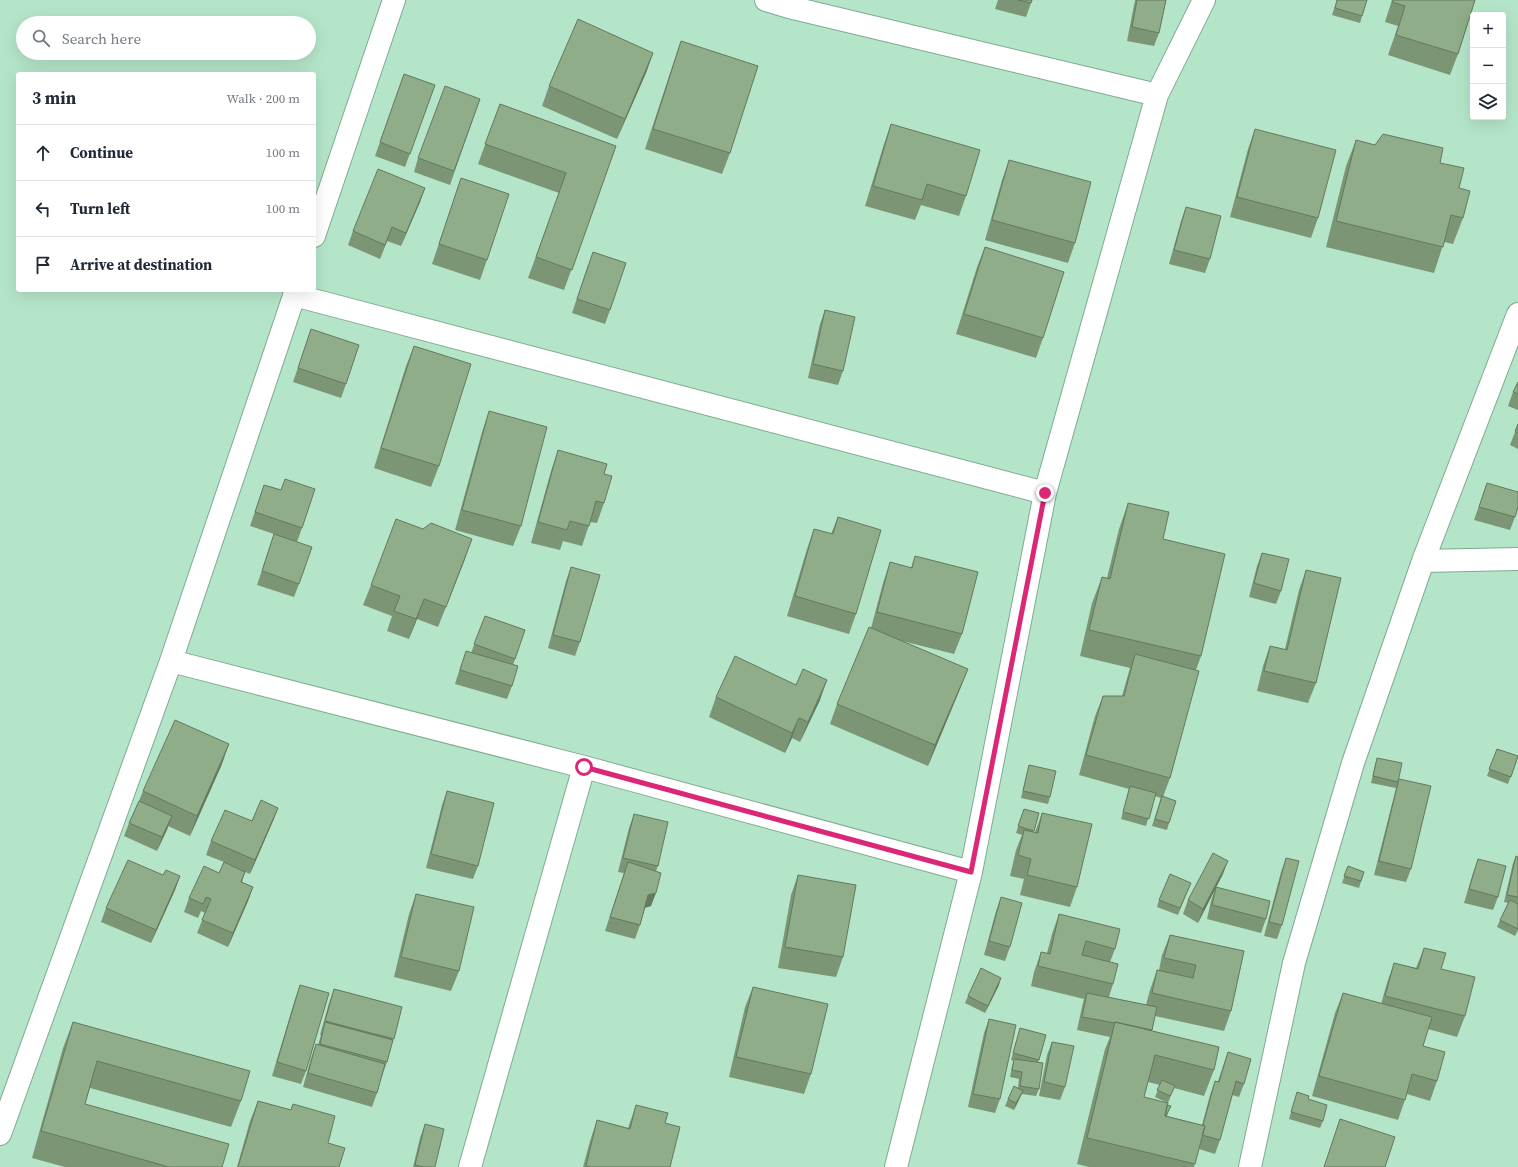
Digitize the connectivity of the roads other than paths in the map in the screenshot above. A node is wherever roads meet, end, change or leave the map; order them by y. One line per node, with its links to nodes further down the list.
1 (394, 0): 5 (street)
2 (766, 0): 4 (street)
3 (1204, 0): 4 (street)
4 (1157, 95): 8 (street)
5 (316, 230)
6 (295, 292): 8 (street); 11 (street)
7 (1518, 314): 10 (street)
8 (1045, 493): 13 (street)
9 (1518, 559): 10 (street)
10 (1423, 561): 17 (street)
11 (172, 661): 12 (street); 14 (street)
12 (584, 767): 13 (street); 15 (street)
13 (971, 872): 16 (street)
14 (0, 1134)
15 (470, 1167)
16 (896, 1167)
17 (1250, 1167)

